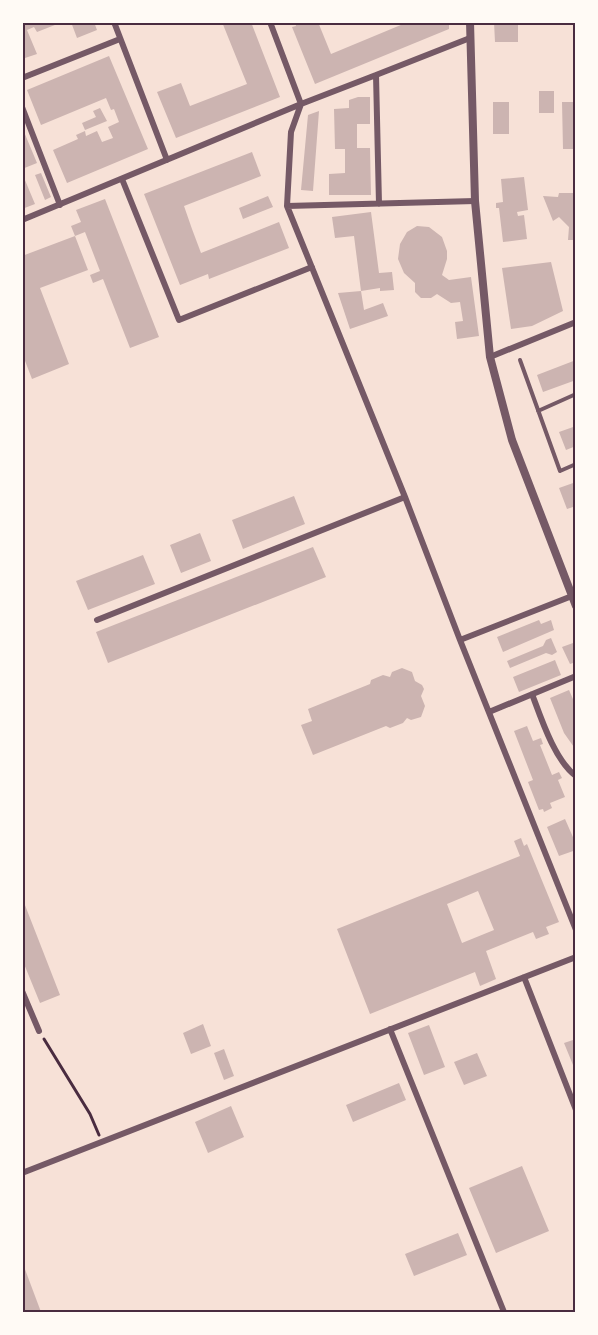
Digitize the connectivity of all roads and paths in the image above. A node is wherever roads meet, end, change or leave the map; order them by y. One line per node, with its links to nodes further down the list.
1 (114, 22): 4 (street)
2 (270, 22): 8 (street)
3 (471, 22): 5 (street)
4 (120, 39): 7 (street); 10 (street)
5 (470, 39): 6 (street); 12 (street)
6 (376, 75): 8 (street); 13 (street)
7 (22, 78)
8 (301, 104): 10 (street); 15 (street)
9 (22, 107): 14 (street)
10 (167, 160): 11 (street)
11 (122, 179): 14 (street); 17 (street)
12 (475, 201): 13 (street); 19 (street)
13 (379, 204): 15 (street)
14 (60, 205): 16 (street)
15 (287, 206): 17 (street)
16 (22, 220)
17 (312, 267): 24 (street)
18 (576, 322): 19 (street)
19 (490, 357): 25 (street)
20 (520, 360): 22 (lane)
21 (576, 394): 22 (lane)
22 (538, 411): 23 (lane)
23 (576, 464)
24 (405, 497): 27 (street); 28 (street)
25 (572, 596): 26 (street); 28 (street)
26 (576, 606)
27 (97, 620)
28 (460, 640): 31 (street)
29 (576, 676): 30 (street)
30 (532, 694): 31 (street); 32 (street)
31 (489, 712): 33 (street)
32 (576, 776)
33 (576, 930)
34 (576, 957): 35 (street)
35 (524, 978): 37 (street); 39 (street)
36 (22, 991): 38 (street)
37 (390, 1029): 40 (street); 42 (street)
38 (39, 1031): 40 (path)
39 (576, 1110)
40 (102, 1141): 41 (street)
41 (22, 1173)
42 (504, 1312)

